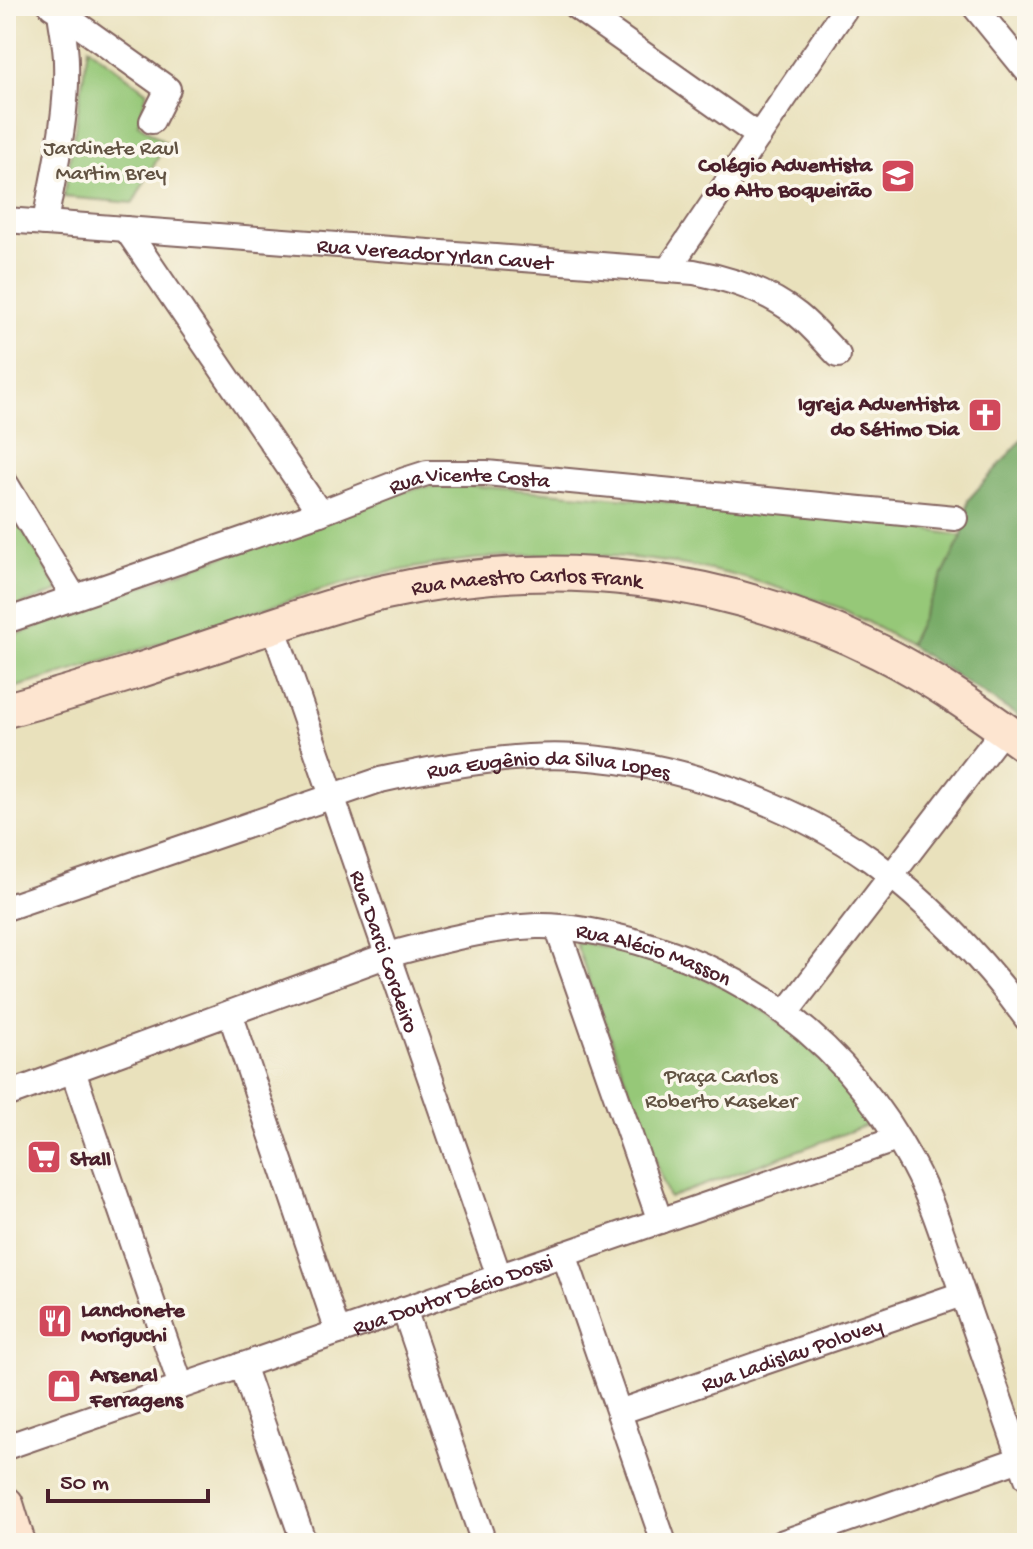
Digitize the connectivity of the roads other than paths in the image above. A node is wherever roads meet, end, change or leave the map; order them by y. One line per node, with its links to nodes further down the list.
1 (575, 6): 7 (street)
2 (847, 6): 7 (street)
3 (974, 6): 5 (street)
4 (55, 9): 6 (street); 9 (street)
5 (1027, 71)
6 (152, 121)
7 (759, 136): 11 (street)
8 (6, 220): 9 (street, Rua Vereador Yrlan Cavet)
9 (45, 223): 10 (street, Rua Vereador Yrlan Cavet)
10 (126, 229): 11 (street, Rua Vereador Yrlan Cavet); 14 (street)
11 (669, 268): 12 (street, Rua Vereador Yrlan Cavet)
12 (838, 355)
13 (6, 484): 16 (street)
14 (320, 513): 15 (street, Rua Vicente Costa); 16 (street, Rua Vicente Costa)
15 (955, 518)
16 (74, 597): 17 (street, Rua Vicente Costa)
17 (6, 621)
18 (273, 626): 19 (main road, Rua Maestro Carlos Frank); 20 (main road, Rua Maestro Carlos Frank); 21 (street, Rua Darci Cordeiro)
19 (6, 710)
20 (1015, 738): 22 (street)
21 (332, 796): 22 (street, Rua Eugênio da Silva Lopes); 23 (street, Rua Eugênio da Silva Lopes); 25 (street, Rua Darci Cordeiro)
22 (891, 876): 27 (street); 28 (street, Rua Eugênio da Silva Lopes)
23 (6, 908)
24 (557, 927): 25 (street, Rua Alécio Masson); 27 (street, Rua Alécio Masson); 32 (street)
25 (388, 955): 26 (street, Rua Alécio Masson); 34 (street, Rua Darci Cordeiro)
26 (230, 1013): 29 (street, Rua Alécio Masson); 37 (street)
27 (786, 1013): 31 (street, Rua Alécio Masson)
28 (1027, 1019)
29 (73, 1071): 30 (street, Rua Alécio Masson); 39 (street)
30 (6, 1095)
31 (897, 1139): 32 (street, Rua Doutor Décio Dossi); 35 (street, Rua Alécio Masson)
32 (660, 1221): 33 (street, Rua Doutor Décio Dossi)
33 (564, 1254): 34 (street, Rua Doutor Décio Dossi); 40 (street)
34 (499, 1276): 36 (street, Rua Doutor Décio Dossi)
35 (962, 1294): 40 (street, Rua Ladislau Polovey); 42 (street, Rua Alécio Masson)
36 (404, 1309): 37 (street, Rua Doutor Décio Dossi); 46 (street)
37 (338, 1332): 38 (street, Rua Doutor Décio Dossi)
38 (242, 1365): 39 (street, Rua Doutor Décio Dossi); 45 (street)
39 (181, 1386): 41 (street, Rua Doutor Décio Dossi)
40 (619, 1412): 47 (street)
41 (6, 1447)
42 (1024, 1469): 48 (street)
43 (6, 1504): 44 (main road)
44 (18, 1543)
45 (304, 1543)
46 (484, 1543)
47 (664, 1543)
48 (781, 1543)

